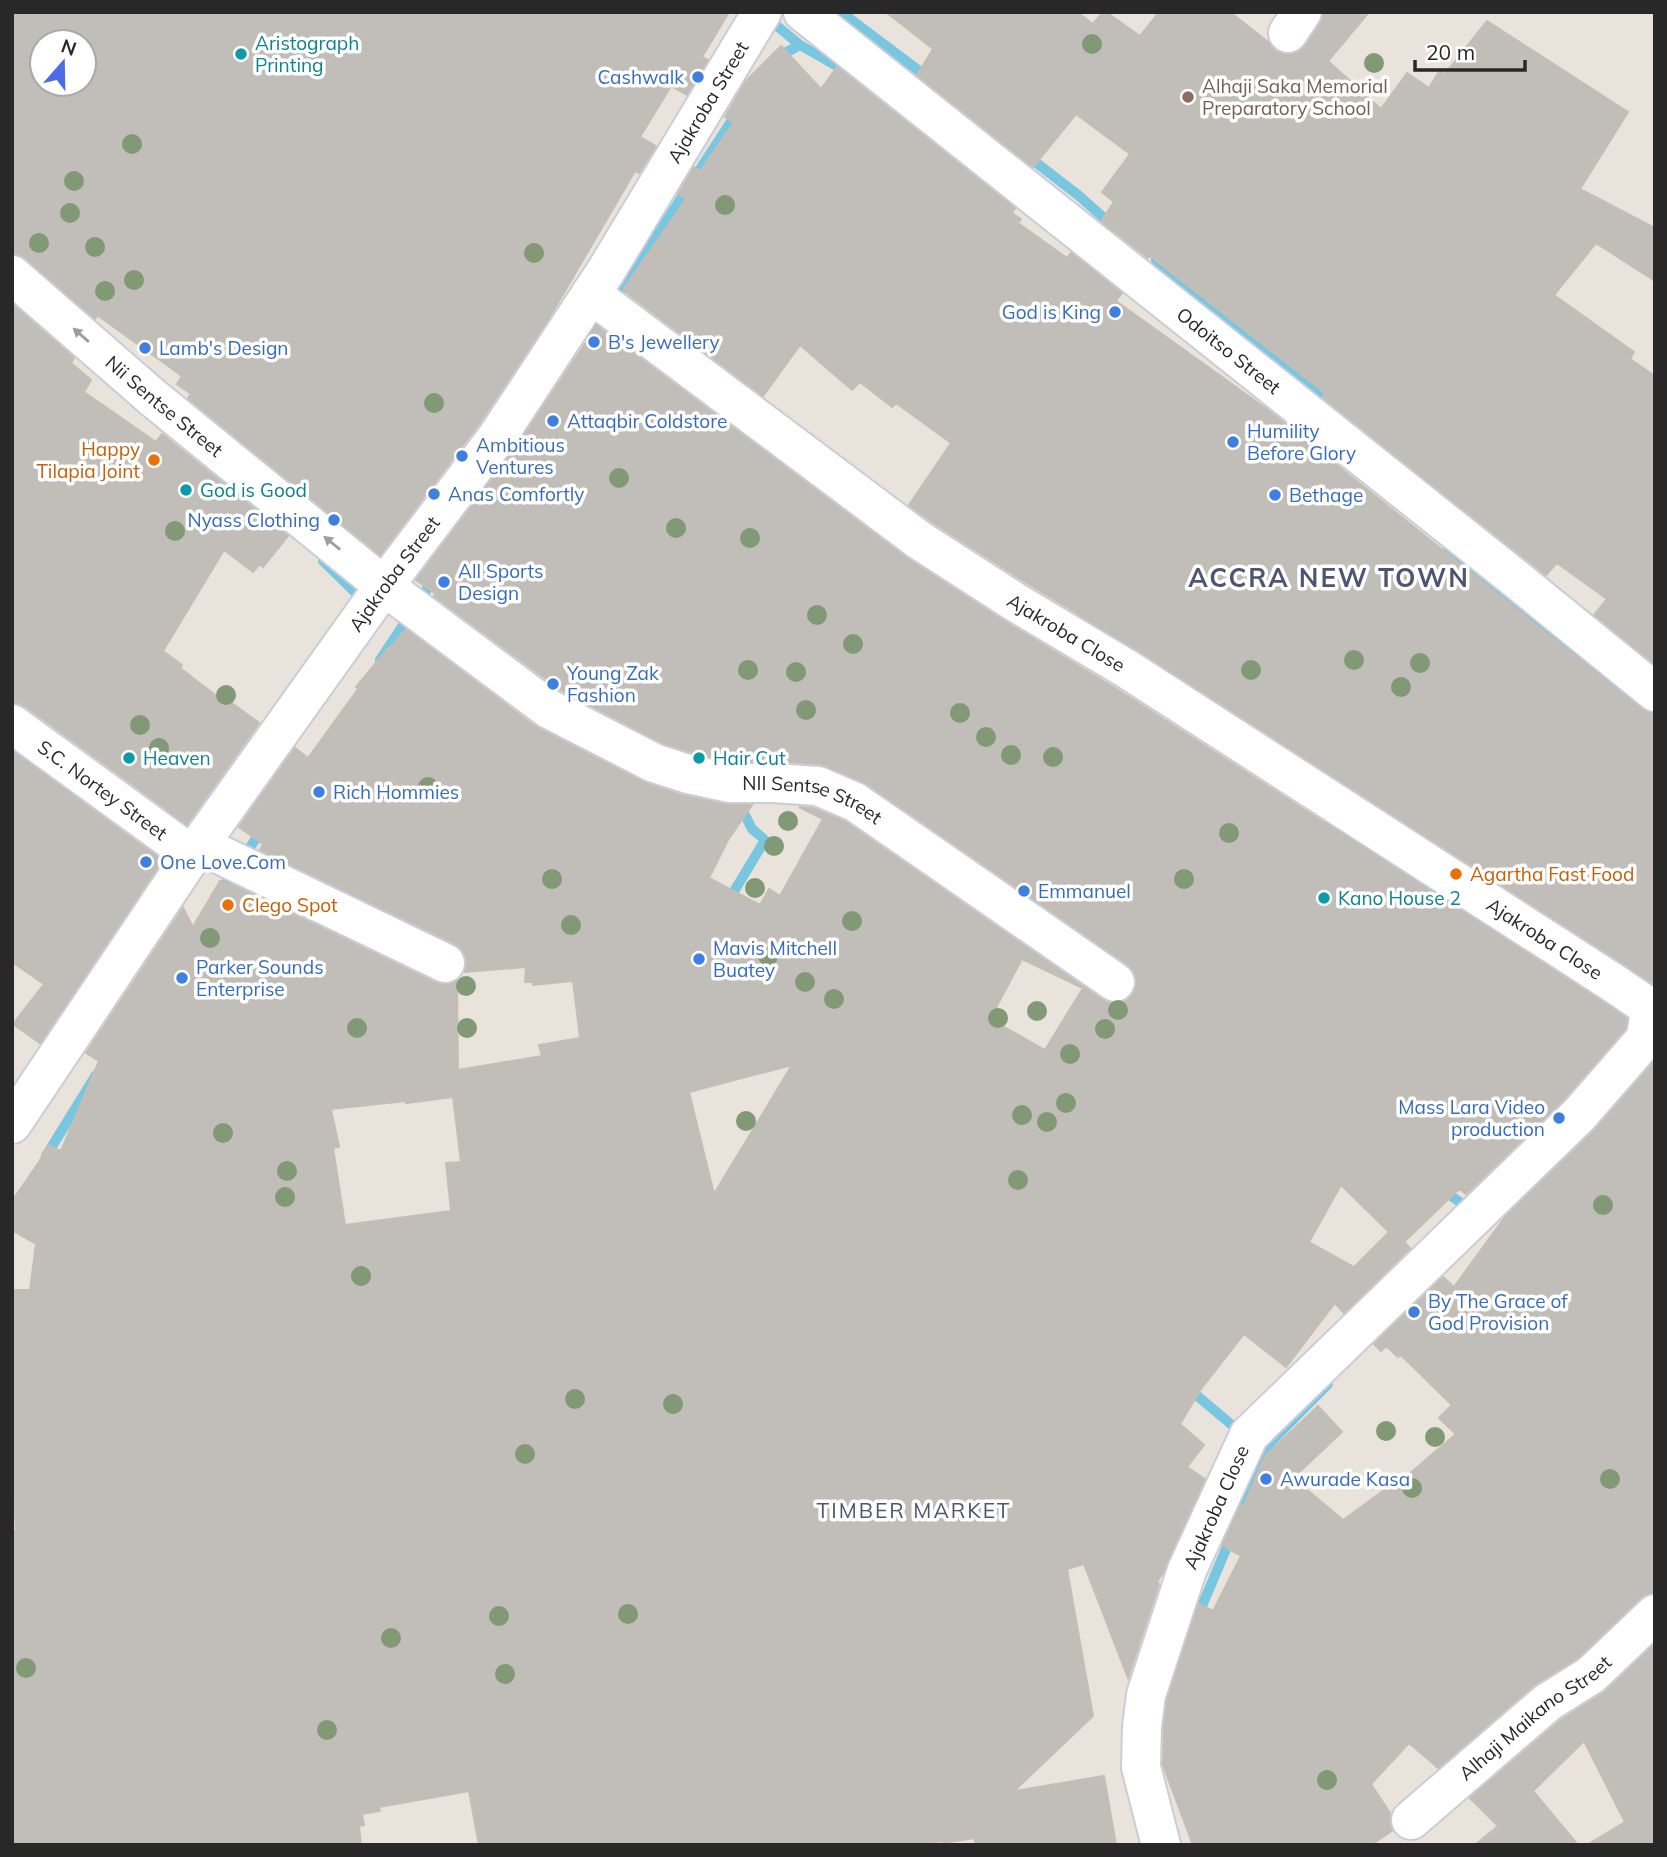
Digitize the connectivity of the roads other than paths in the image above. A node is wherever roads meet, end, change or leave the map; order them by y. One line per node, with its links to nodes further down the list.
1 (761, 12): 4 (street, Ajakroba Street)
2 (803, 12): 6 (street, Odoitso Street)
3 (12, 275): 5 (street, Nii Sentse Street, one-way to 3)
4 (591, 294): 5 (street, Ajakroba Street); 14 (street, Ajakroba Close)
5 (384, 586): 8 (street, Ajakroba Street); 10 (street, NII Sentse Street)
6 (1655, 692)
7 (12, 724): 8 (street, S.C. Nortey Street)
8 (196, 850): 9 (street, S.C. Nortey Street); 11 (street, Ajakroba Street)
9 (445, 963)
10 (1115, 982)
11 (16, 1111)
12 (1655, 1614): 13 (street, Alhaji Maikano Street)
13 (1411, 1820)
14 (1161, 1845)

